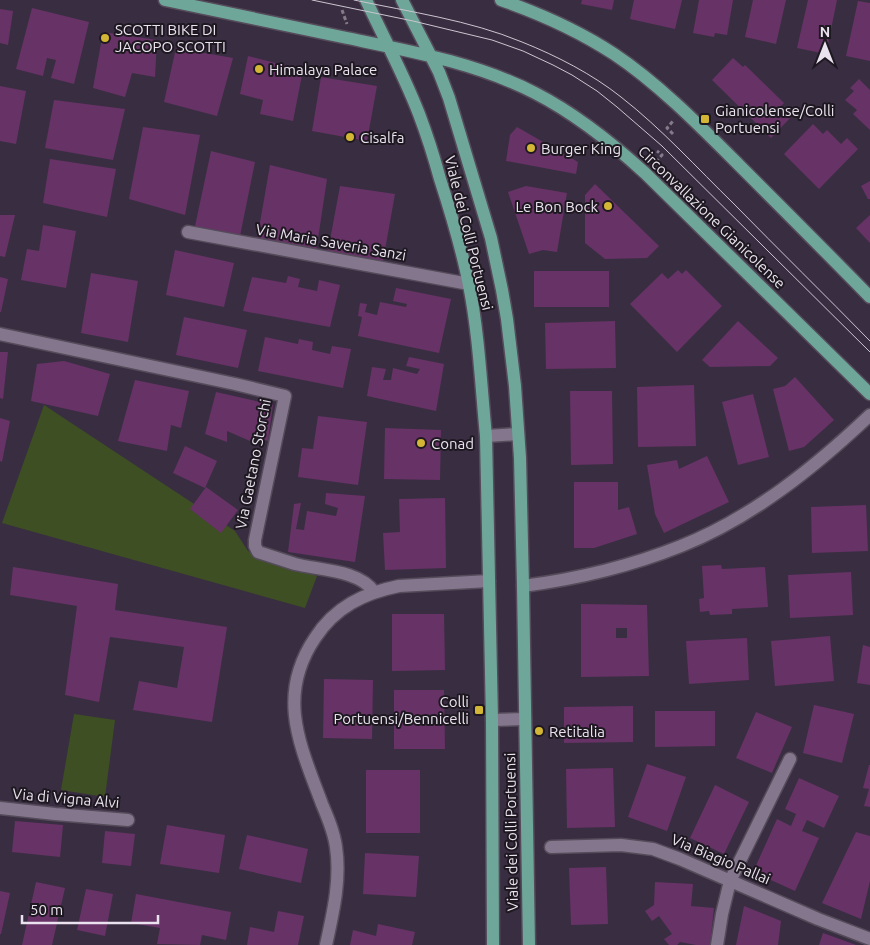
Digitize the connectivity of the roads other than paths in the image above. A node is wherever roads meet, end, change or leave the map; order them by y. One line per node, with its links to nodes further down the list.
1 (165, 0): 5 (main road, Circonvallazione Gianicolense)
2 (366, 0): 5 (main road)
3 (402, 0): 6 (main road)
4 (502, 0): 9 (main road)
5 (388, 46): 6 (main road, Circonvallazione Gianicolense); 8 (main road, Viale dei Colli Portuensi)
6 (431, 56): 11 (main road, Circonvallazione Gianicolense); 13 (main road, Viale dei Colli Portuensi)
7 (188, 232): 8 (street, Via Maria Saveria Sanzi)
8 (469, 284): 14 (main road, Viale dei Colli Portuensi)
9 (870, 297)
10 (0, 334): 17 (street, Via Gaetano Storchi)
11 (868, 388)
12 (870, 414): 16 (street)
13 (518, 434): 14 (street); 16 (main road, Viale dei Colli Portuensi)
14 (486, 436): 15 (main road, Viale dei Colli Portuensi)
15 (489, 581): 17 (street); 19 (main road, Viale dei Colli Portuensi)
16 (523, 586): 18 (main road, Viale dei Colli Portuensi)
17 (374, 592): 26 (street)
18 (526, 719): 19 (street); 28 (main road, Viale dei Colli Portuensi)
19 (492, 720): 27 (main road, Viale dei Colli Portuensi)
20 (790, 759): 24 (street)
21 (0, 808): 22 (street, Via di Vigna Alvi)
22 (128, 820)
23 (551, 847): 24 (street, Via Biagio Pallai)
24 (730, 881): 25 (street, Via Biagio Pallai); 29 (street)
25 (870, 939)
26 (326, 945)
27 (494, 945)
28 (529, 945)
29 (717, 945)

